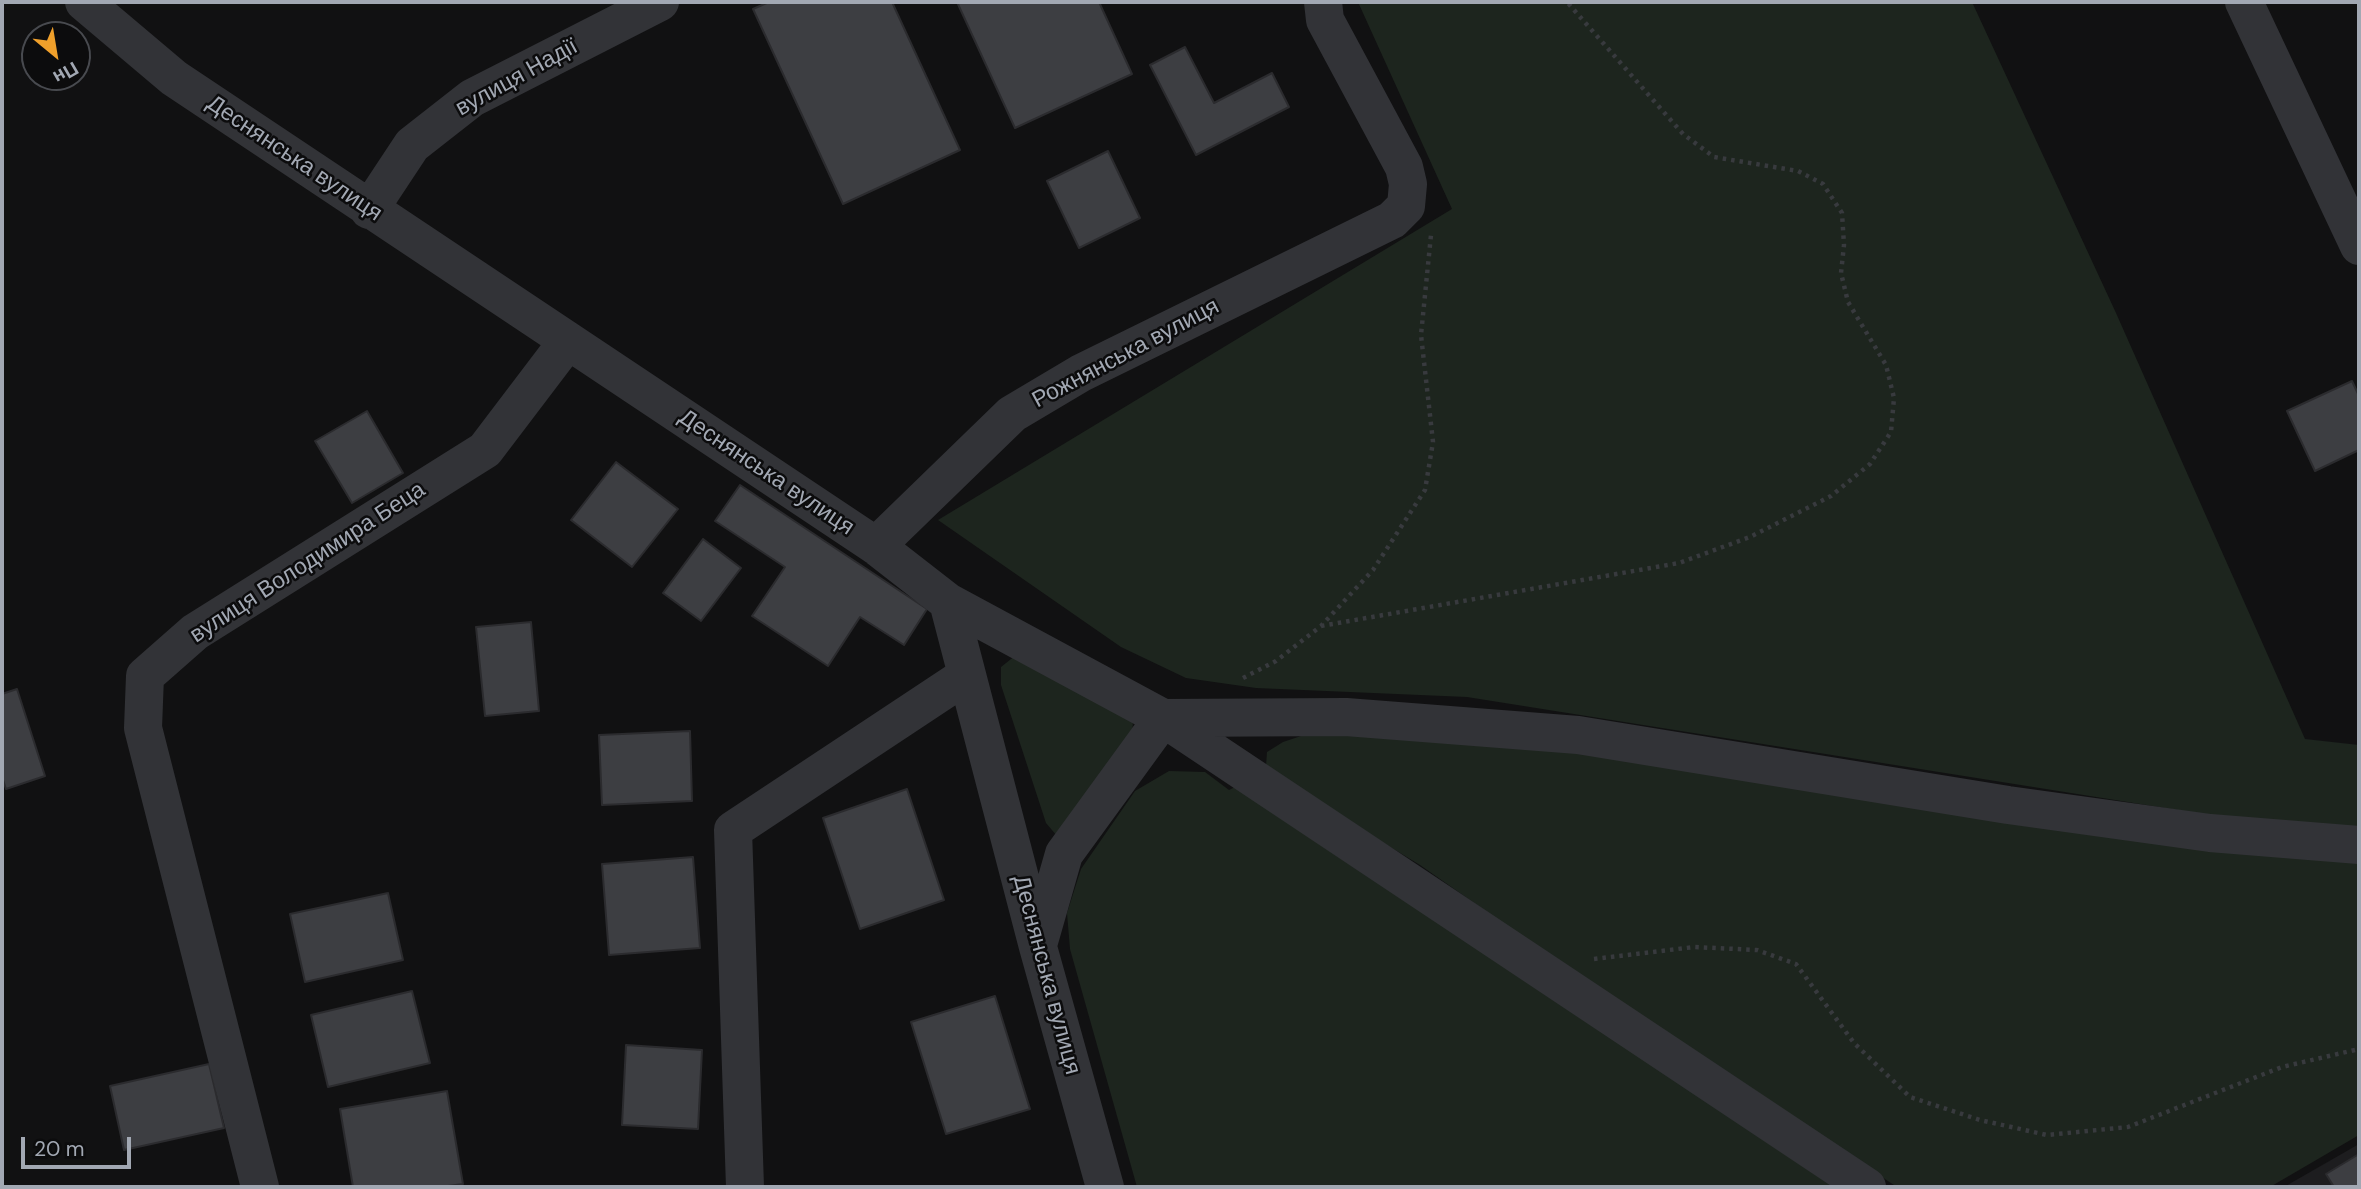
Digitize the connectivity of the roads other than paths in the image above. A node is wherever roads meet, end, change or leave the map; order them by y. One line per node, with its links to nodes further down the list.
1 (84, 2): 5 (street, Деснянська вулиця)
2 (660, 2): 5 (street, вулиця Надії)
3 (1324, 2): 8 (street, Рожнянська вулиця)
4 (2244, 2): 6 (street)
5 (369, 210): 7 (street, Деснянська вулиця)
6 (2359, 246)
7 (567, 342): 8 (street, Деснянська вулиця); 14 (street, вулиця Володимира Беца)
8 (876, 546): 9 (street, Деснянська вулиця)
9 (948, 603): 10 (street, Деснянська вулиця); 11 (street)
10 (967, 675): 13 (street, Деснянська вулиця); 15 (street)
11 (1163, 718): 12 (street); 13 (street); 17 (street)
12 (2359, 845)
13 (1038, 947): 16 (street, Деснянська вулиця)
14 (260, 1187)
15 (746, 1187)
16 (1105, 1187)
17 (1867, 1187)

